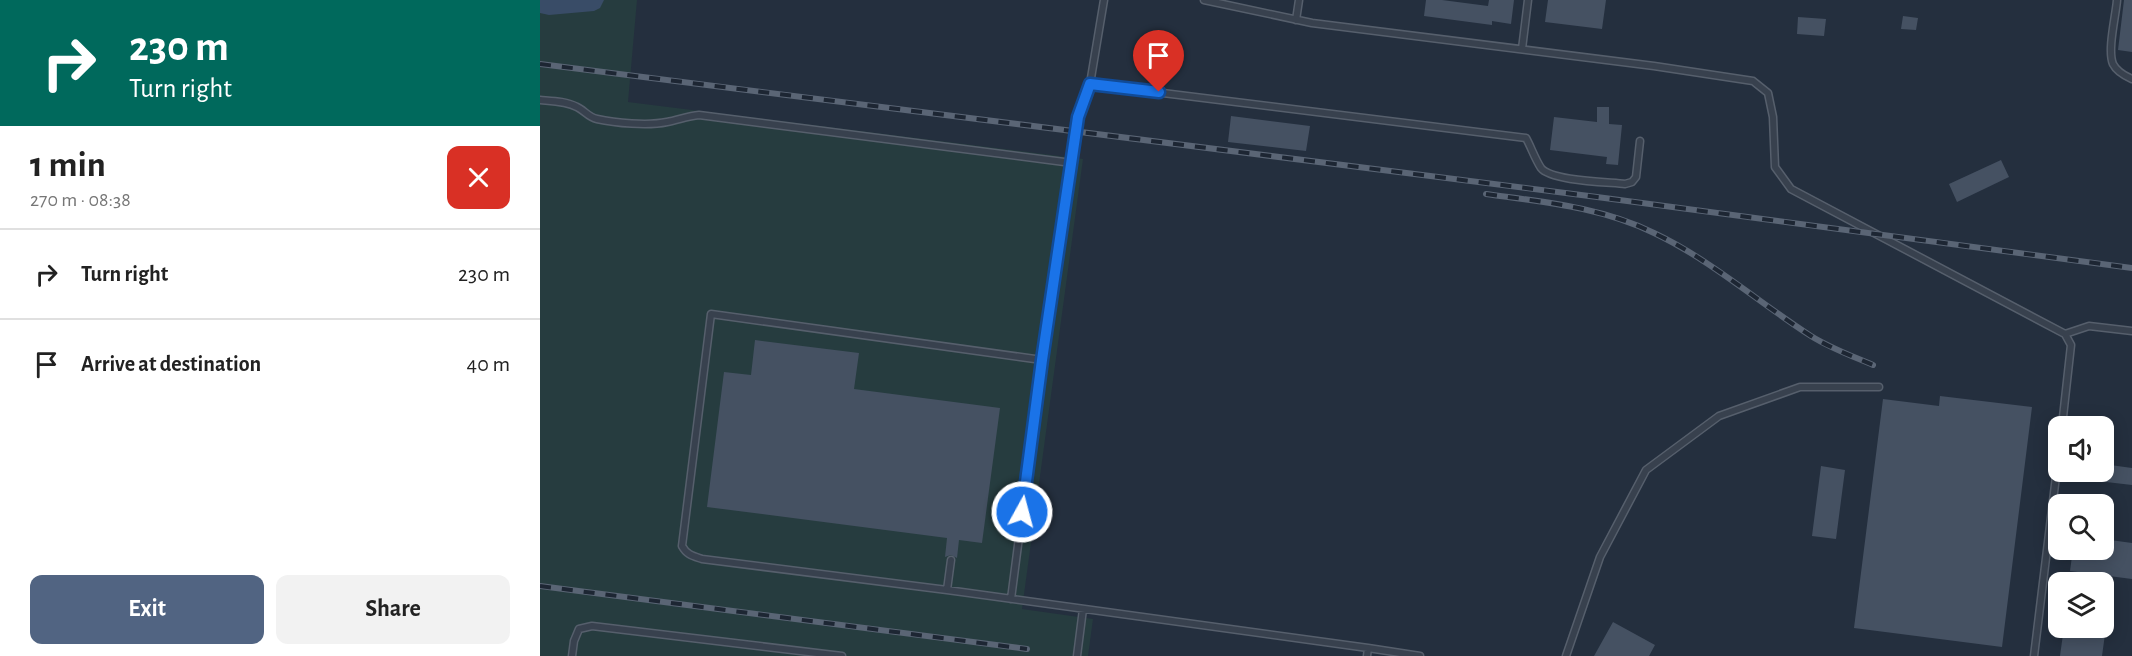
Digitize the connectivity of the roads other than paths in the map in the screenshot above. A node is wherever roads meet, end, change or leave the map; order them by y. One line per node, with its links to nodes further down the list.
1 (1104, 0): 9 (lane)
2 (1204, 0): 6 (lane)
3 (1299, 0): 6 (lane)
4 (1528, 0): 7 (lane)
5 (2117, 0): 8 (lane)
6 (1296, 20): 7 (lane)
7 (1522, 49): 14 (lane)
8 (2132, 79)
9 (1090, 84): 11 (lane); 12 (lane)
10 (540, 100): 12 (lane)
11 (1640, 141)
12 (1072, 163): 15 (lane)
13 (2132, 331): 14 (lane)
14 (2065, 333): 17 (lane)
15 (1042, 360): 20 (lane); 21 (lane)
16 (1879, 387): 28 (lane)
17 (2063, 416)
18 (2055, 482): 29 (lane)
19 (951, 560): 20 (lane)
20 (947, 590): 21 (lane)
21 (1011, 599): 22 (lane)
22 (1083, 609): 23 (lane); 26 (lane)
23 (1368, 652): 27 (lane)
24 (572, 656): 25 (lane)
25 (842, 656)
26 (1077, 656)
27 (1420, 656)
28 (1566, 656)
29 (2034, 656)

